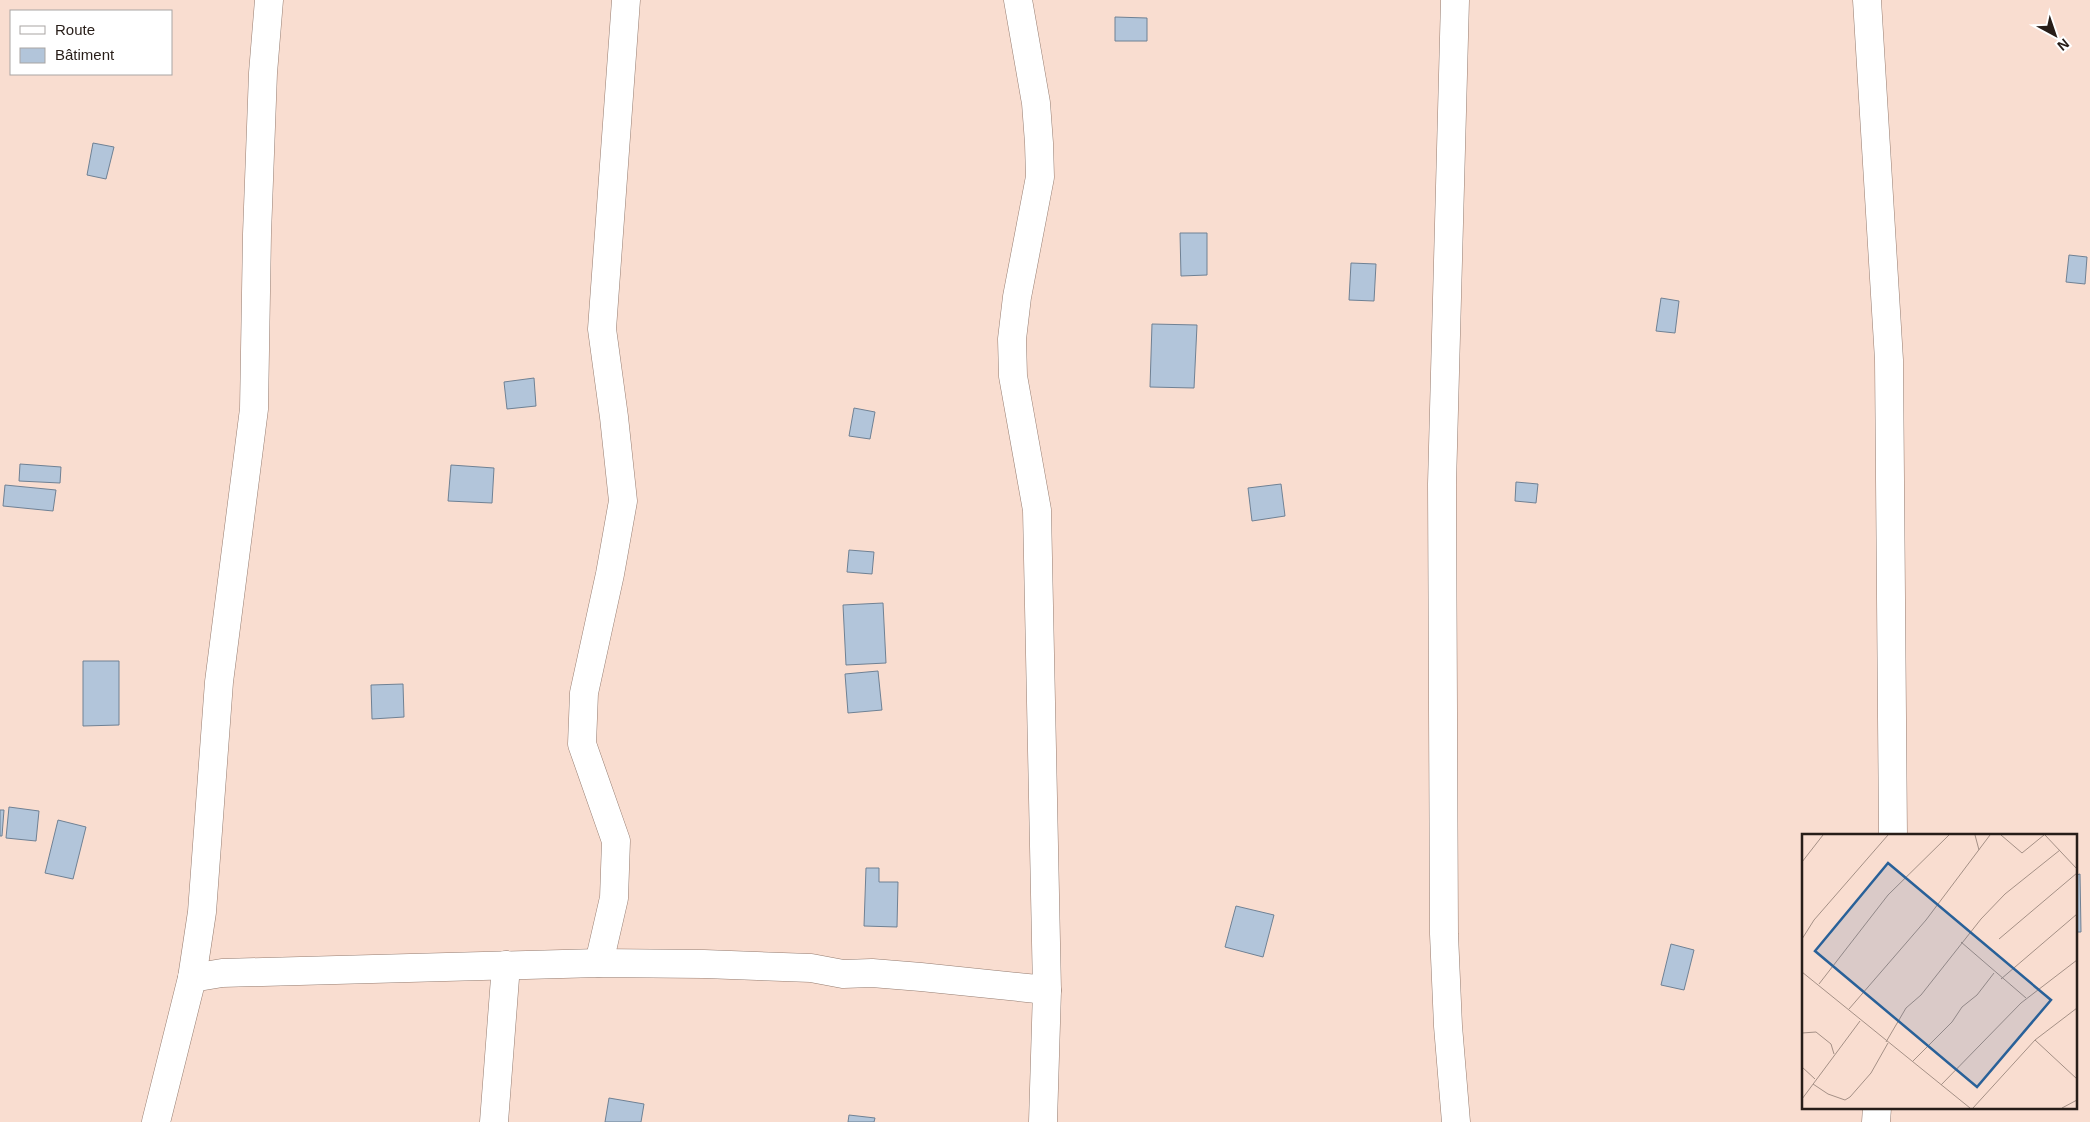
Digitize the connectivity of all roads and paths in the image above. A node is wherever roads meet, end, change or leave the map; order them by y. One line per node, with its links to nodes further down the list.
1 (270, 0): 9 (street)
2 (626, 0): 7 (street)
3 (1018, 0): 10 (street)
4 (1455, 0): 14 (street)
5 (1867, 0): 6 (street)
6 (1893, 834)
7 (599, 963): 8 (street); 10 (street)
8 (506, 965): 9 (street); 12 (street)
9 (192, 978): 11 (street)
10 (1047, 990): 13 (street)
11 (156, 1122)
12 (494, 1122)
13 (1043, 1122)
14 (1456, 1122)

